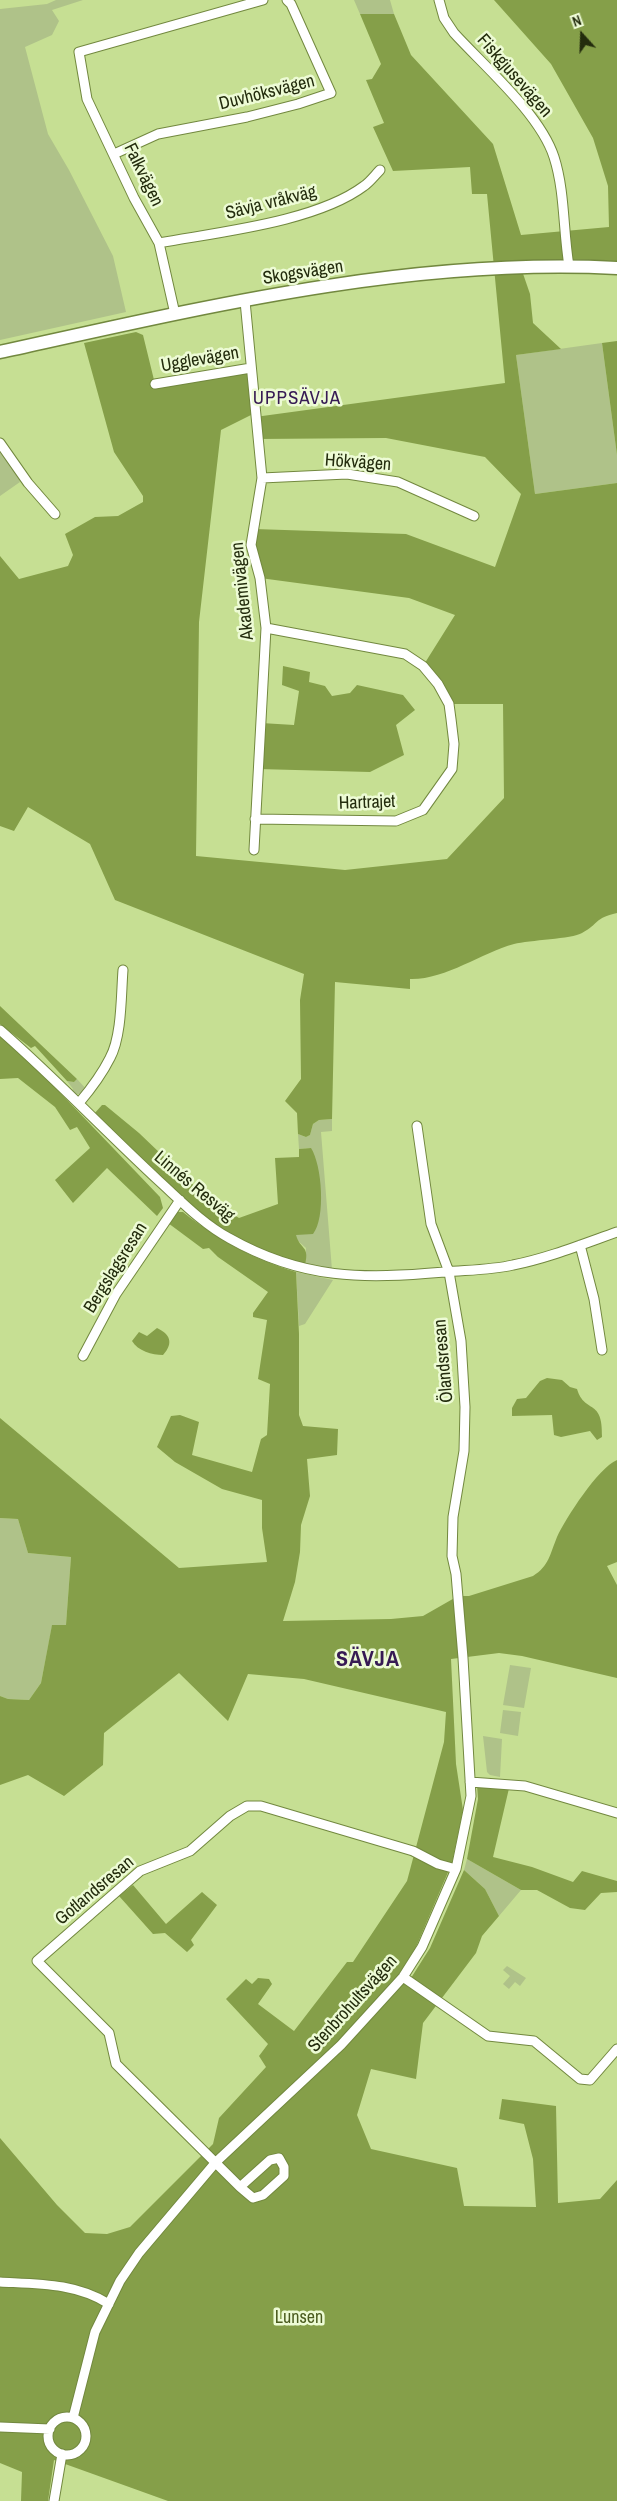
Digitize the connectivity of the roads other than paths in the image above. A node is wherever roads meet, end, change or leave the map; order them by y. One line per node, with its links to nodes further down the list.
1 (264, 0): 4 (street, Falkvägen)
2 (288, 0): 4 (street, Duvhöksvägen)
3 (439, 0): 7 (street, Fiskgjusevägen)
4 (114, 154): 6 (street, Falkvägen)
5 (380, 170): 6 (street, Sävja vråkväg)
6 (159, 243): 10 (street, Falkvägen)
7 (569, 266): 8 (street, Skogsvägen); 9 (street, Skogsvägen)
8 (617, 268)
9 (245, 301): 10 (street, Skogsvägen); 12 (street, Akademivägen)
10 (175, 314): 11 (street, Skogsvägen)
11 (0, 352)
12 (251, 368): 13 (street, Ugglevägen); 15 (street, Akademivägen)
13 (155, 384)
14 (0, 443): 16 (street)
15 (262, 478): 17 (street, Hökvägen); 18 (street, Akademivägen)
16 (55, 514)
17 (474, 516)
18 (266, 628): 19 (street, Akademivägen); 19 (street, Hartrajet)
19 (255, 819): 20 (street, Akademivägen)
20 (254, 850)
21 (123, 970): 23 (street)
22 (0, 1030): 23 (street, Linnés Resväg)
23 (79, 1103): 25 (street, Linnés Resväg)
24 (417, 1126): 28 (street, Ölandsresan)
25 (180, 1200): 28 (street, Linnés Resväg); 30 (street, Bergslagsresan)
26 (617, 1232): 27 (street, Linnés Resväg)
27 (580, 1245): 28 (street, Linnés Resväg); 29 (street)
28 (449, 1272): 31 (street, Ölandsresan)
29 (602, 1350)
30 (83, 1356)
31 (458, 1596): 32 (street, Stenbrohultsvägen)
32 (470, 1782): 33 (street); 34 (street, Stenbrohultsvägen)
33 (617, 1813)
34 (456, 1869): 35 (street, Stenbrohultsvägen); 37 (street, Gotlandsresan)
35 (403, 1977): 36 (street); 37 (street, Stenbrohultsvägen)
36 (617, 2050)
37 (216, 2162): 38 (street); 40 (street, Stenbrohultsvägen)
38 (240, 2187): 38 (street)
39 (0, 2282): 40 (street)
40 (109, 2304): 41 (street, Stenbrohultsvägen)
41 (72, 2418): 43 (street); 44 (street)
42 (0, 2427): 43 (street)
43 (50, 2429): 44 (street)
44 (62, 2454): 45 (street)
45 (54, 2501)

